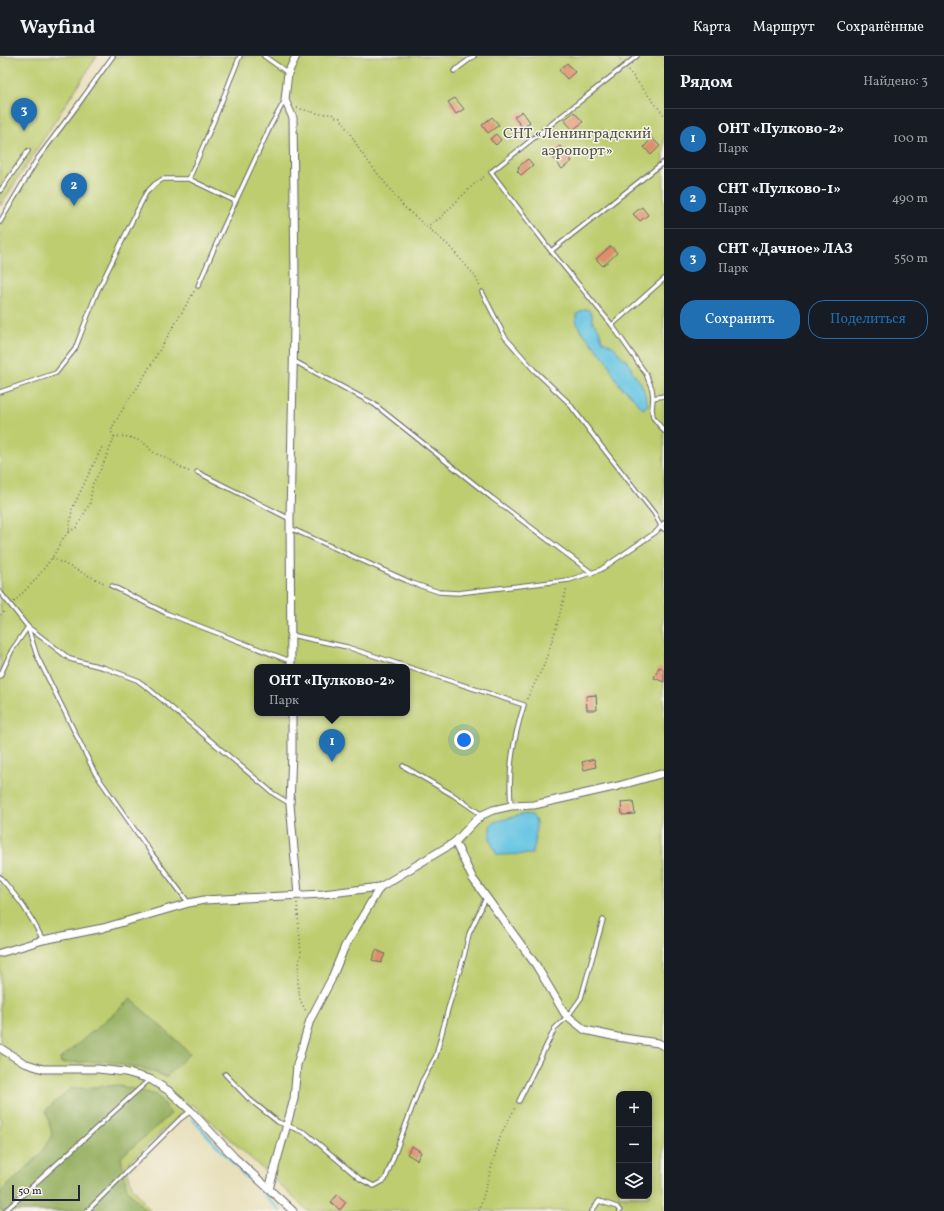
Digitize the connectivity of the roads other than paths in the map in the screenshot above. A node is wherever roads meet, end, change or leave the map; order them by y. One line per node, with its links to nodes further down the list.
1 (113, 56): 15 (lane)
2 (240, 56): 12 (lane)
3 (264, 56): 8 (lane)
4 (296, 56): 8 (street)
5 (474, 56): 7 (lane)
6 (637, 56): 16 (lane)
7 (454, 71)
8 (288, 73): 9 (street)
9 (286, 103): 14 (lane); 21 (street)
10 (28, 151): 13 (lane)
11 (664, 162): 16 (lane)
12 (189, 179): 14 (lane); 22 (lane)
13 (0, 191)
14 (235, 201): 18 (lane)
15 (0, 222)
16 (551, 251): 20 (lane)
17 (664, 279): 20 (lane)
18 (198, 286)
19 (482, 292): 28 (lane)
20 (612, 325): 24 (lane)
21 (293, 360): 27 (street); 30 (lane)
22 (0, 392)
23 (664, 396): 24 (lane)
24 (653, 398): 25 (lane)
25 (664, 431)
26 (197, 472): 27 (lane)
27 (290, 519): 29 (street)
28 (663, 526): 30 (lane)
29 (290, 528): 30 (lane); 34 (street)
30 (592, 573)
31 (112, 586): 35 (lane)
32 (0, 592): 33 (lane)
33 (28, 627): 38 (lane); 42 (lane); 50 (lane)
34 (291, 635): 35 (street); 36 (lane)
35 (291, 664)
36 (401, 664)
37 (410, 667): 43 (lane)
38 (0, 676)
39 (292, 716): 42 (street)
40 (403, 766): 44 (lane)
41 (664, 773): 43 (street)
42 (290, 804): 48 (street)
43 (511, 806): 44 (street)
44 (482, 815): 45 (street)
45 (455, 842): 47 (street); 49 (street)
46 (0, 877): 52 (lane)
47 (380, 886): 48 (street); 61 (street)
48 (298, 894): 50 (street)
49 (486, 898): 54 (street); 61 (lane)
50 (189, 903): 52 (street)
51 (603, 920): 54 (lane)
52 (43, 940): 53 (street)
53 (0, 953)
54 (568, 1016): 55 (street); 59 (lane)
55 (664, 1046)
56 (0, 1048): 58 (street)
57 (225, 1074): 61 (lane)
58 (150, 1079): 60 (street); 63 (lane)
59 (519, 1101)
60 (191, 1111): 62 (street); 64 (lane)
61 (287, 1125): 62 (street)
62 (269, 1189): 65 (street)
63 (5, 1211)
64 (87, 1211)
65 (293, 1211)
66 (592, 1211): 67 (lane)
67 (620, 1211)

